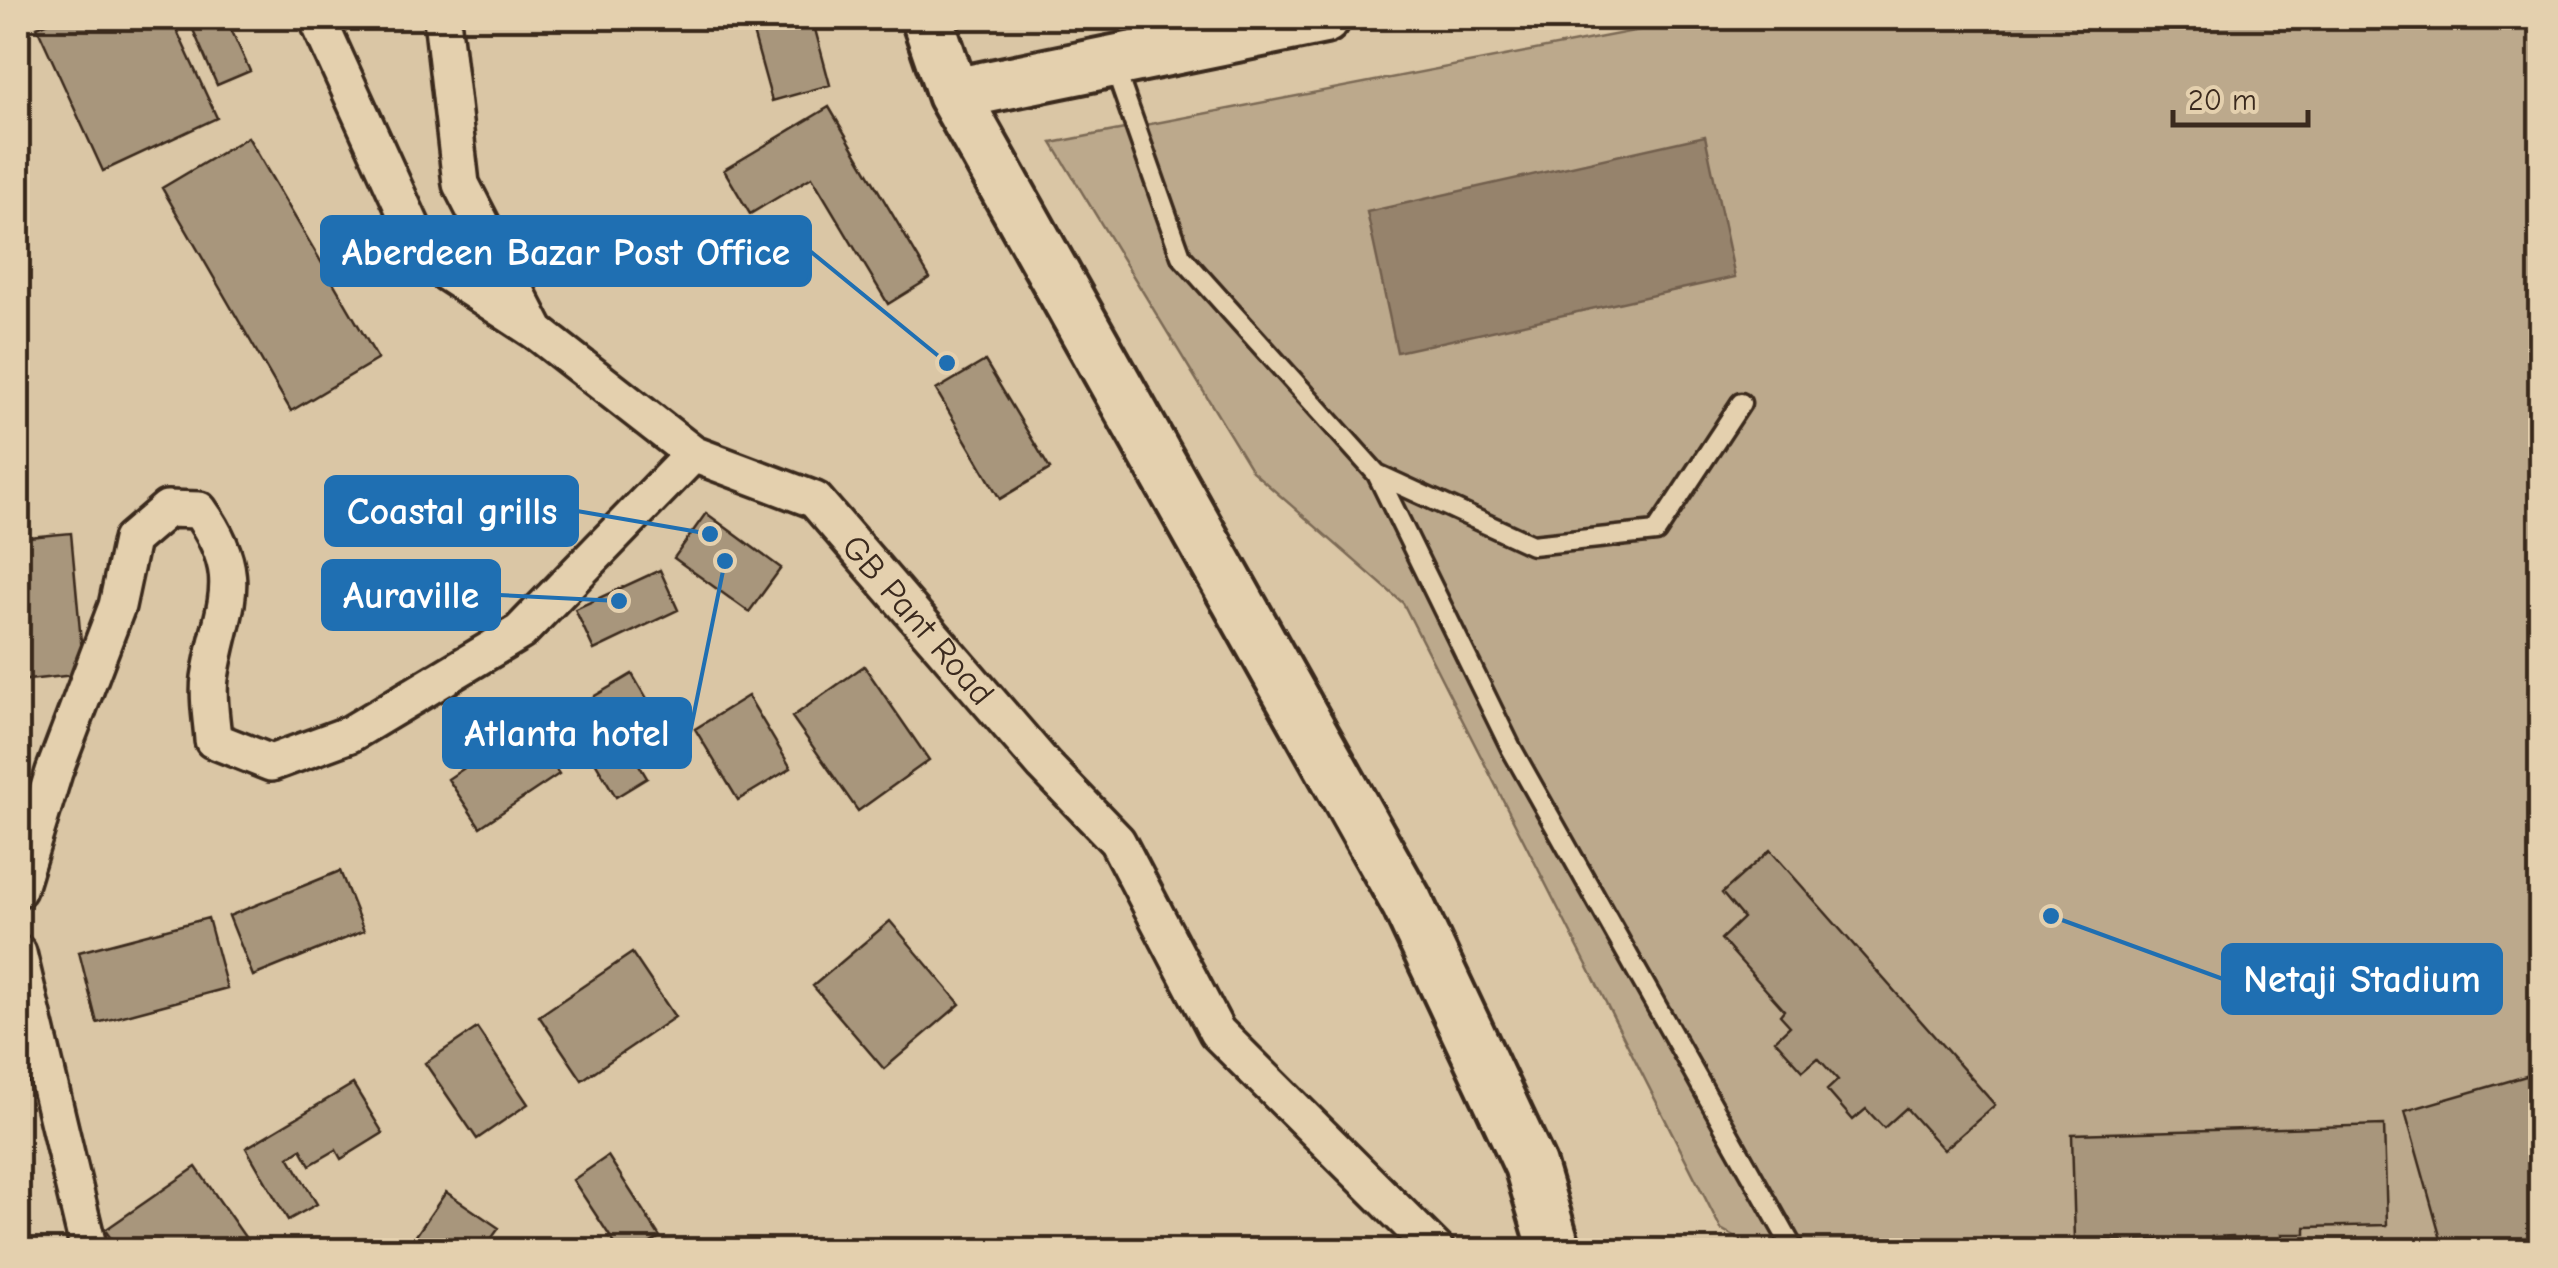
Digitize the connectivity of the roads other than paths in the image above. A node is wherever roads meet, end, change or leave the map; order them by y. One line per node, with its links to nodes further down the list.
1 (317, 18): 7 (street)
2 (442, 18): 7 (street, GB Pant Road)
3 (927, 18): 6 (main road)
4 (1324, 18): 5 (main road)
5 (1112, 61): 6 (main road); 10 (lane)
6 (953, 94): 15 (main road)
7 (538, 332): 9 (street, GB Pant Road)
8 (1741, 403): 10 (lane)
9 (693, 454): 11 (street); 14 (street, GB Pant Road)
10 (1377, 474): 16 (lane)
11 (18, 889)
12 (18, 952): 13 (street)
13 (89, 1250)
14 (1436, 1250)
15 (1555, 1250)
16 (1794, 1250)

